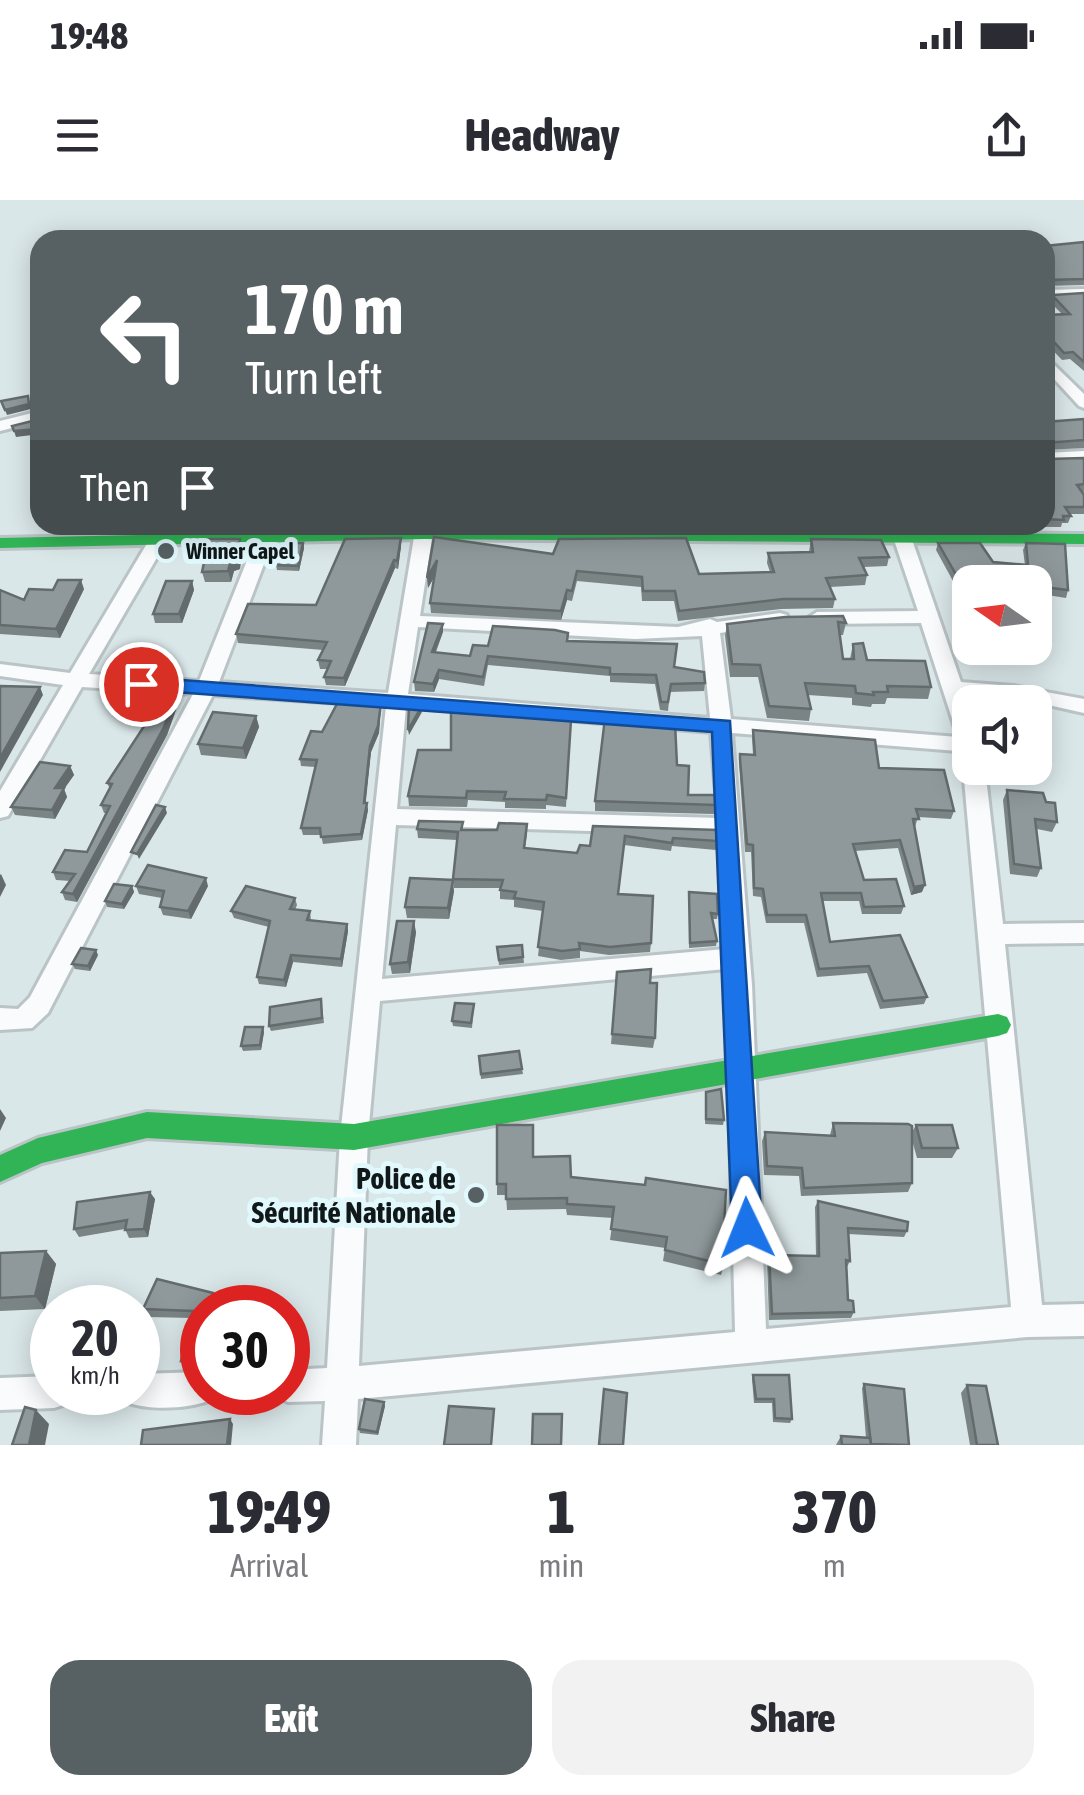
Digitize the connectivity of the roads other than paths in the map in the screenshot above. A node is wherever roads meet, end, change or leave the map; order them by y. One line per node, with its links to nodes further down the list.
1 (1084, 292): 2 (street)
2 (1055, 293)
3 (1084, 378): 4 (street)
4 (1055, 380)
5 (1055, 381): 6 (street)
6 (1084, 403)
7 (30, 419): 8 (street)
8 (0, 426)
9 (1084, 456): 10 (street)
10 (1055, 457)
11 (130, 535): 20 (street)
12 (162, 535): 25 (street)
13 (204, 535): 18 (street)
14 (325, 535): 18 (street)
15 (423, 535): 22 (street)
16 (902, 535): 21 (street)
17 (979, 535): 19 (street)
18 (265, 538): 27 (street)
19 (1084, 539)
20 (0, 543)
21 (930, 617): 23 (street); 26 (street)
22 (410, 621): 23 (street); 28 (street)
23 (710, 626): 31 (street)
24 (0, 670): 25 (street)
25 (76, 680): 27 (street); 34 (street)
26 (952, 685)
27 (207, 688): 28 (street); 41 (street)
28 (397, 700): 31 (street); 35 (street)
29 (1052, 700): 30 (street)
30 (1084, 706)
31 (723, 726): 32 (street); 36 (street)
32 (952, 742)
33 (976, 785): 38 (street)
34 (0, 810)
35 (387, 817): 36 (street); 40 (street)
36 (729, 827): 39 (street)
37 (1084, 933): 38 (street)
38 (994, 934): 42 (street)
39 (736, 958): 40 (street); 43 (street)
40 (370, 991): 44 (street)
41 (0, 1019)
42 (998, 1025): 43 (street); 47 (street)
43 (742, 1070): 44 (street); 48 (street)
44 (354, 1137): 45 (street); 49 (street)
45 (0, 1169)
46 (1084, 1320): 47 (street)
47 (1028, 1321): 48 (street)
48 (751, 1346): 49 (street)
49 (341, 1384): 50 (street); 53 (street)
50 (310, 1385)
51 (30, 1393): 52 (street)
52 (0, 1394)
53 (339, 1445)

